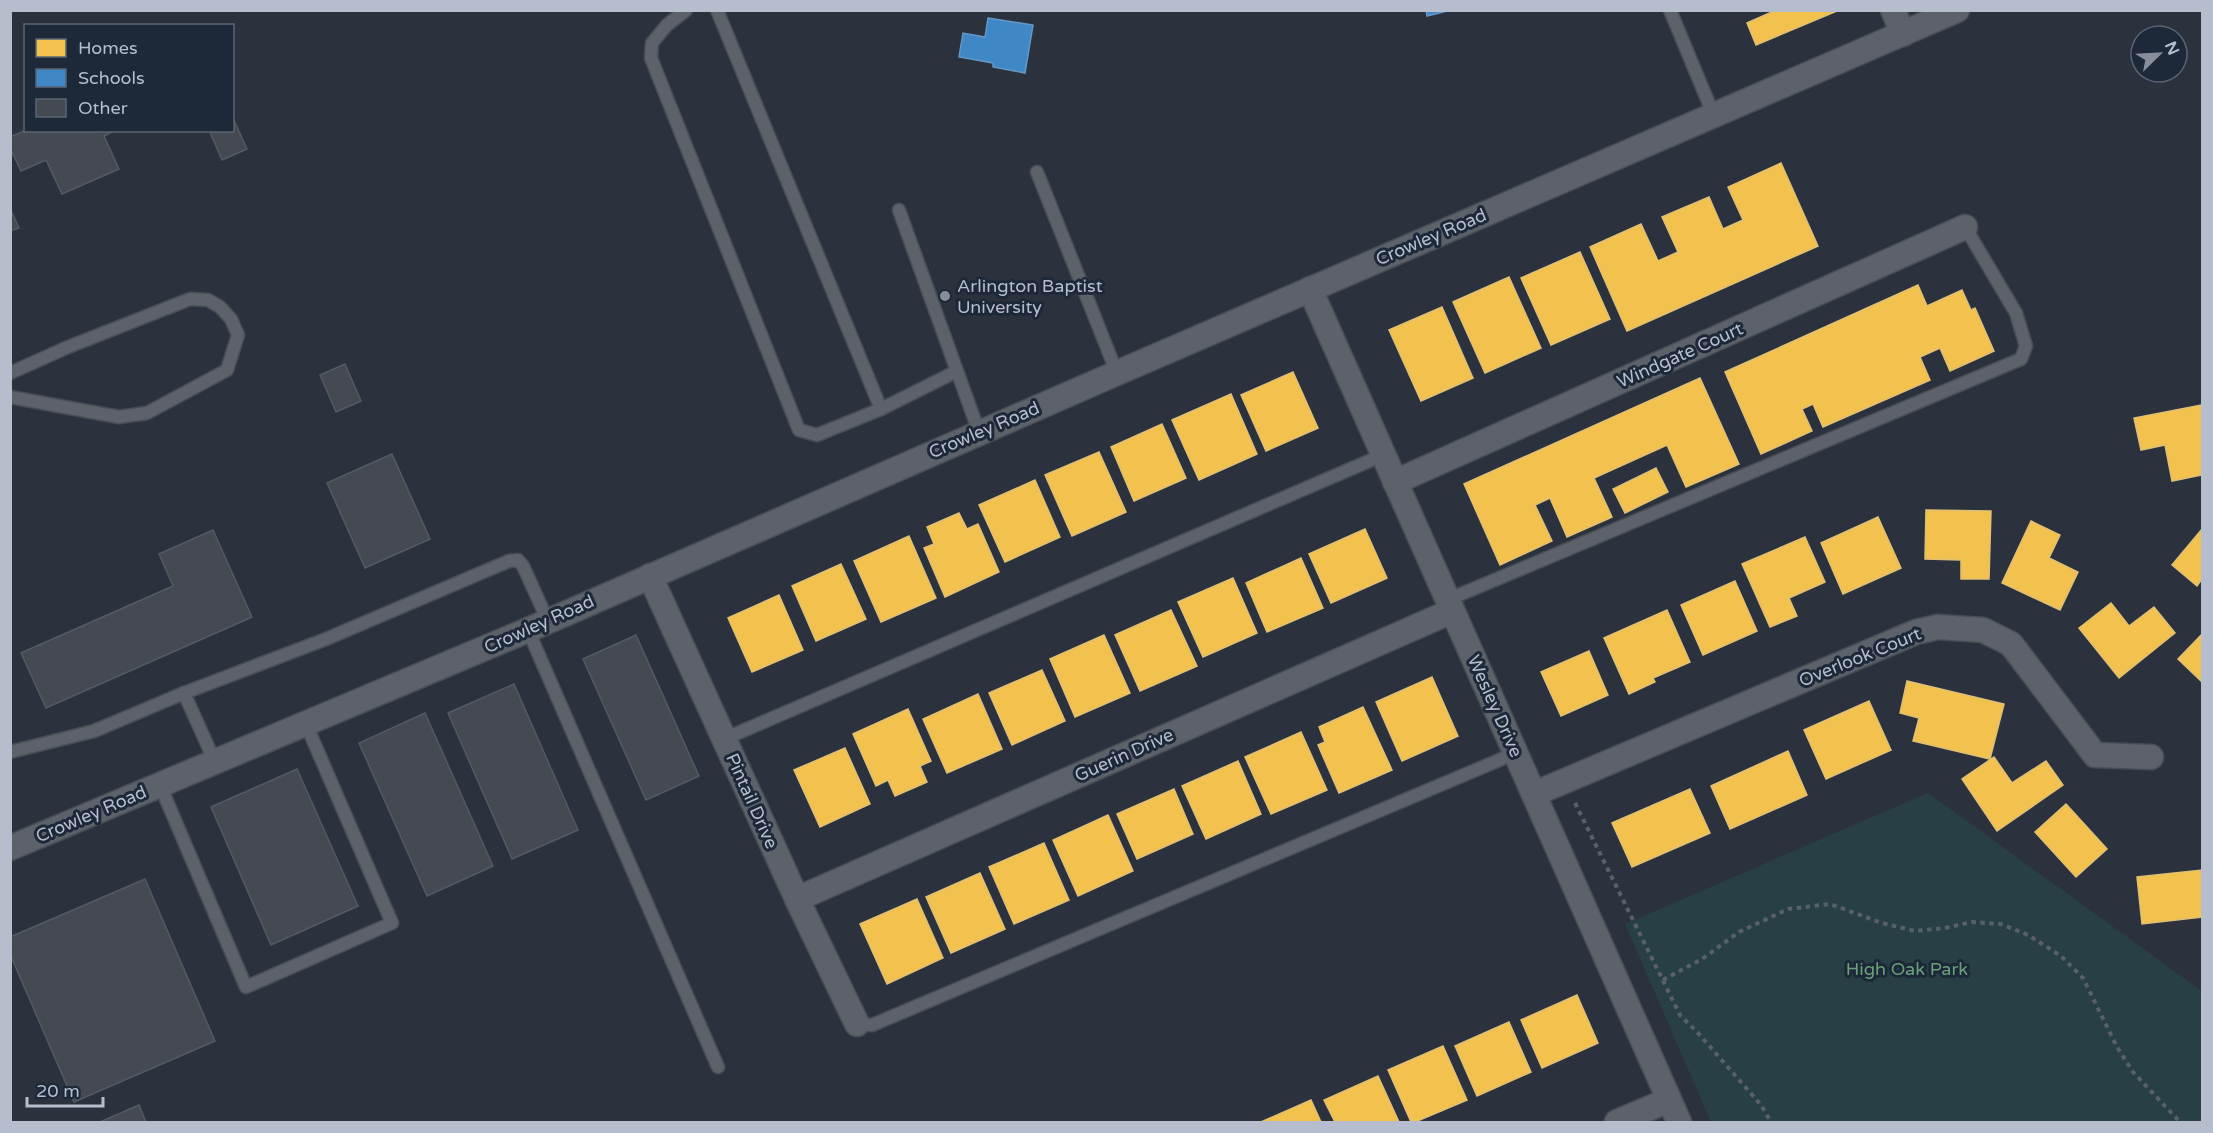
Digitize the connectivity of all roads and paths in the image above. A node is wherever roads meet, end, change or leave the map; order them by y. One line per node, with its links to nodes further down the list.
1 (686, 10): 16 (lane)
2 (717, 10): 16 (lane)
3 (1670, 10): 7 (lane)
4 (1893, 10): 6 (street)
5 (1958, 10): 6 (street, Crowley Road)
6 (1904, 34): 7 (street, Crowley Road)
7 (1714, 116): 11 (street, Crowley Road)
8 (1037, 172): 14 (lane)
9 (899, 210): 12 (lane)
10 (1965, 227): 19 (street, Windgate Court); 21 (lane)
11 (1310, 289): 14 (street, Crowley Road); 18 (street, Wesley Drive)
12 (957, 371): 16 (lane); 17 (lane)
13 (10, 373): 15 (lane)
14 (1117, 373): 17 (street, Crowley Road)
15 (10, 397)
16 (881, 409)
17 (979, 432): 20 (street, Crowley Road)
18 (1383, 455): 19 (street, Wesley Drive); 25 (lane)
19 (1395, 482): 21 (street, Wesley Drive)
20 (650, 576): 22 (street, Crowley Road); 25 (street, Pintail Drive)
21 (1450, 605): 27 (street, Wesley Drive); 34 (street, Guerin Drive)
22 (538, 626): 23 (lane); 24 (street, Crowley Road); 37 (lane)
23 (184, 693): 26 (lane); 29 (lane)
24 (306, 724): 29 (street, Crowley Road); 31 (lane)
25 (724, 739): 34 (street, Pintail Drive)
26 (10, 752)
27 (1516, 753): 32 (street, Wesley Drive); 36 (lane)
28 (2151, 757): 30 (street, Overlook Court)
29 (215, 762): 31 (street, Crowley Road)
30 (1565, 781): 32 (street, Overlook Court); 35 (path)
31 (160, 785): 33 (street, Crowley Road)
32 (1534, 794): 38 (street, Wesley Drive)
33 (10, 848)
34 (797, 899): 36 (street, Pintail Drive)
35 (1663, 980): 41 (path); 42 (path)
36 (857, 1024)
37 (718, 1067)
38 (1669, 1100): 39 (street); 40 (street, Wesley Drive)
39 (1617, 1122)
40 (1679, 1122)
41 (1771, 1122)
42 (2180, 1122)

